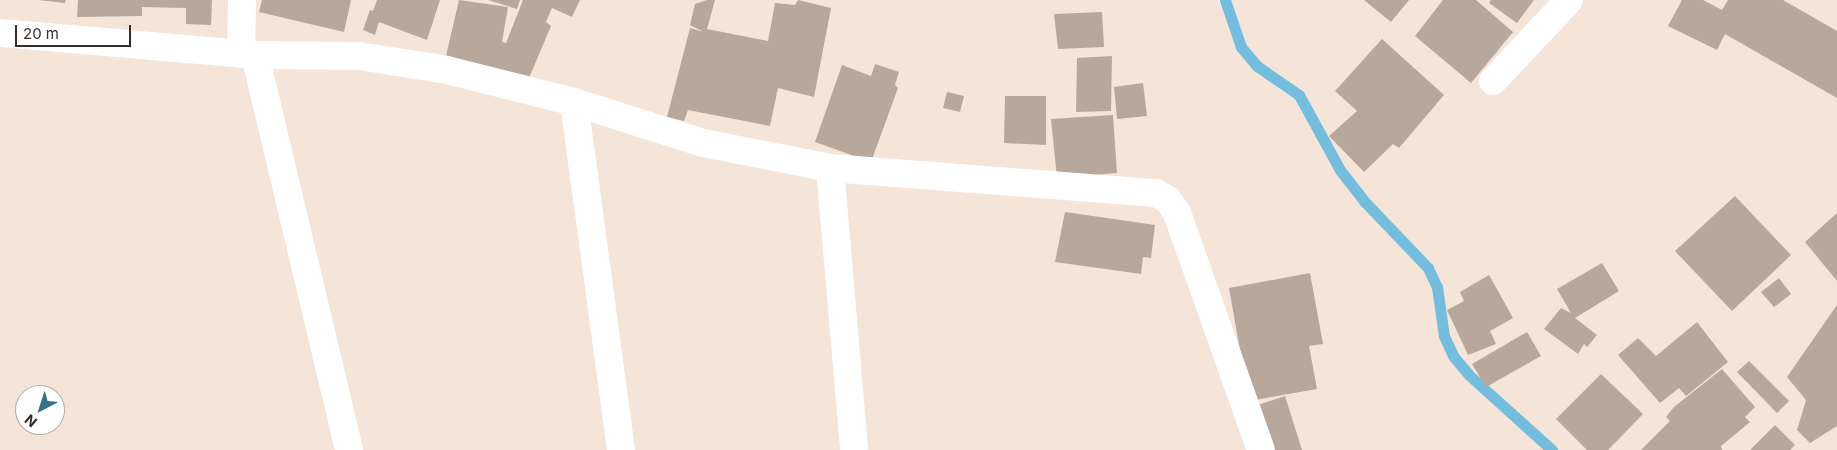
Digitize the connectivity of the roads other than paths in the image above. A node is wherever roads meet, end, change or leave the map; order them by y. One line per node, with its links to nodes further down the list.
1 (242, 0): 4 (street)
2 (1568, 0): 5 (street)
3 (0, 33): 4 (street)
4 (248, 55): 6 (street); 8 (street)
5 (1492, 81)
6 (574, 102): 7 (street); 9 (street)
7 (830, 168): 10 (street); 11 (street)
8 (349, 450)
9 (621, 450)
10 (854, 450)
11 (1262, 450)

